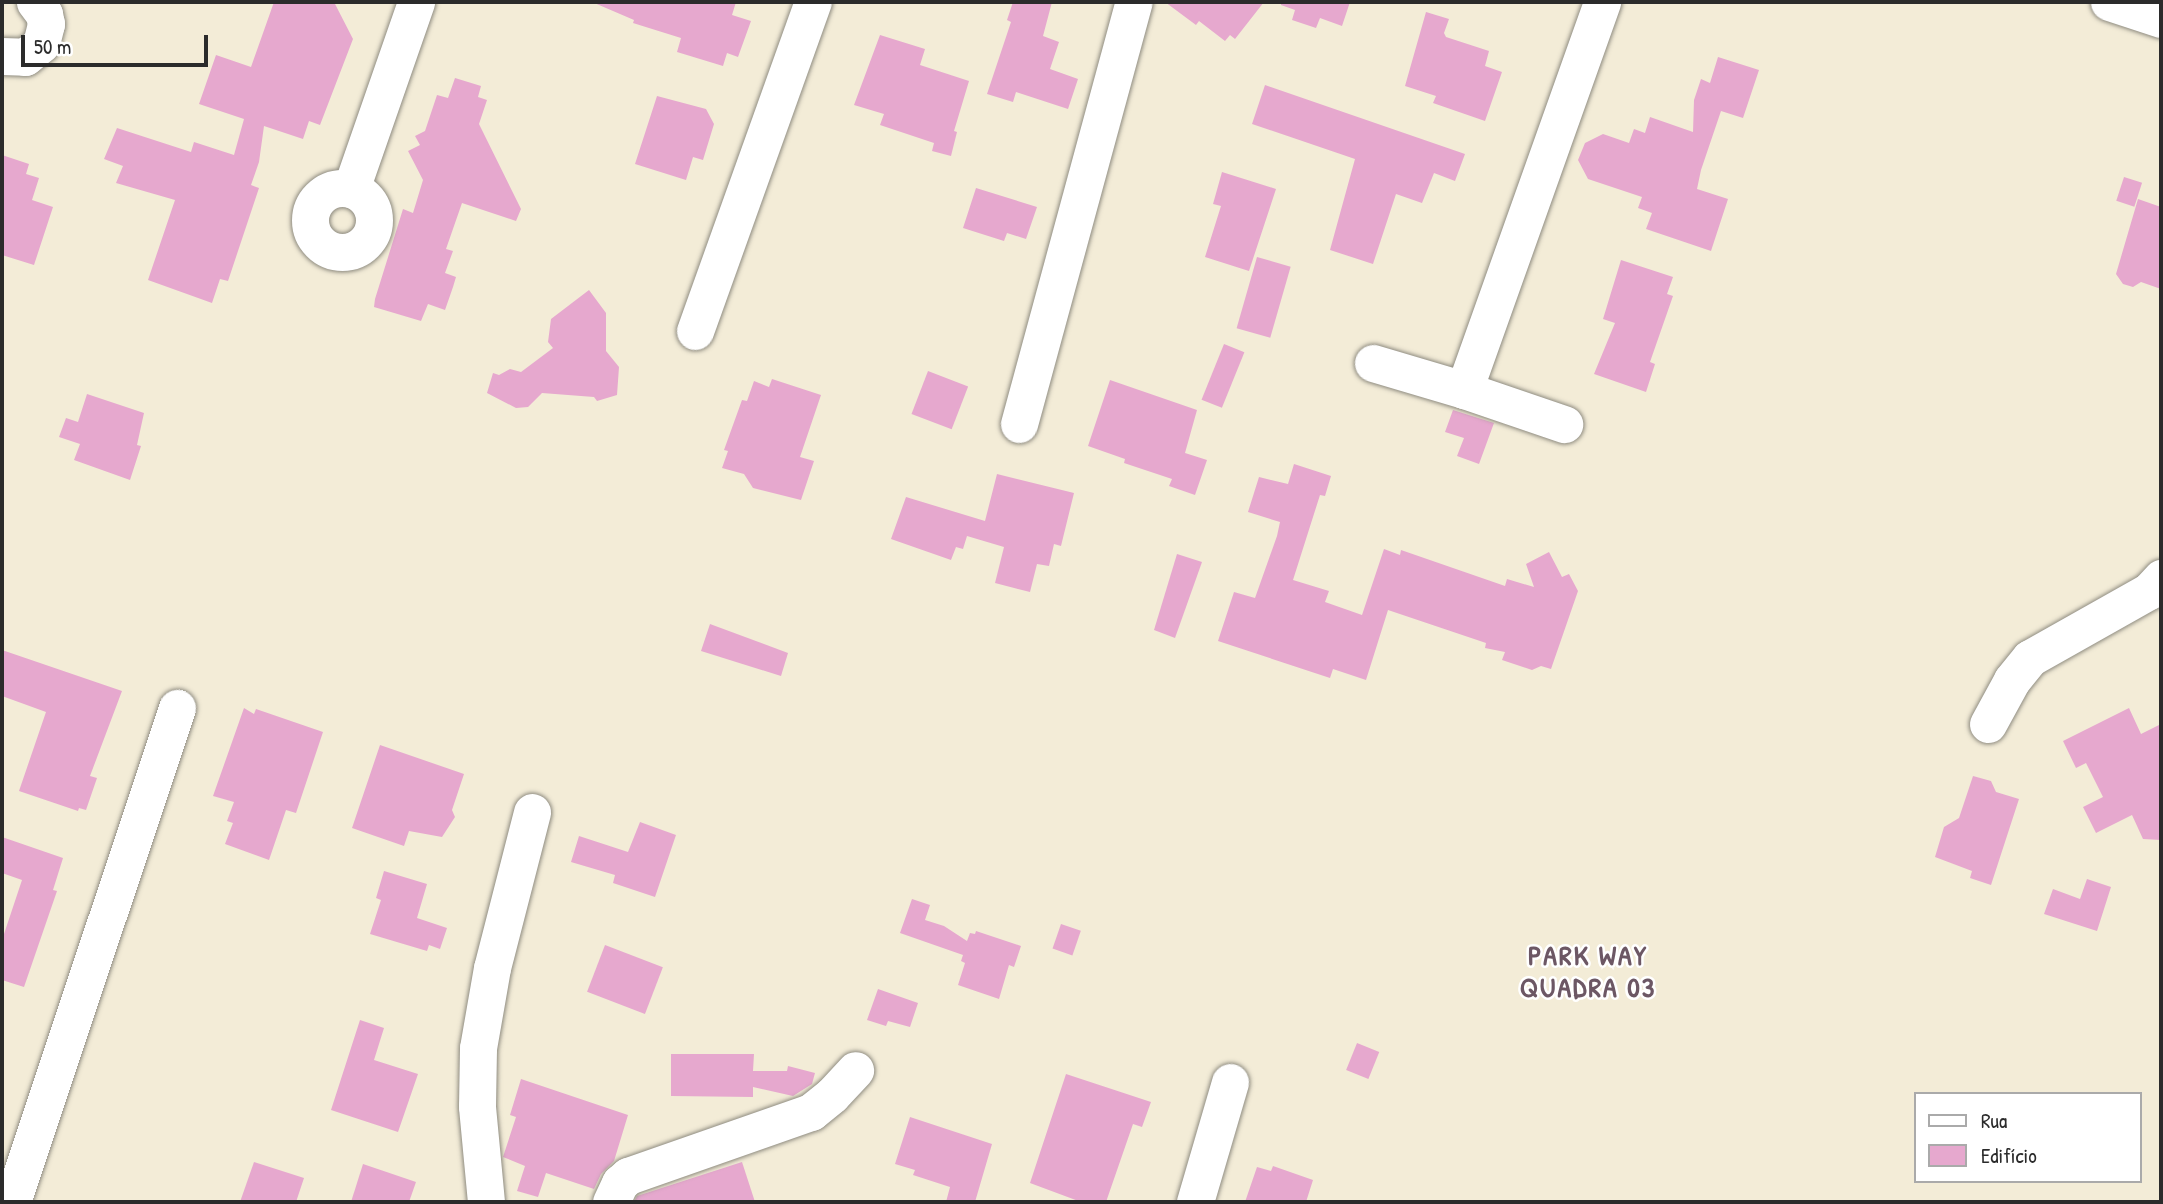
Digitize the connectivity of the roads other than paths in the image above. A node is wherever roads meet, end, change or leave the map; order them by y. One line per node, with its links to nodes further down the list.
1 (35, 2): 8 (street)
2 (416, 2): 9 (street)
3 (813, 2): 10 (street)
4 (1134, 2): 13 (street)
5 (1602, 2): 12 (street)
6 (2109, 2): 7 (street)
7 (2161, 19)
8 (2, 56)
9 (351, 189)
10 (695, 331)
11 (1373, 363): 12 (street)
12 (1464, 390): 14 (street)
13 (1019, 424)
14 (1564, 424)
15 (2161, 578): 17 (street)
16 (177, 708): 21 (street)
17 (1988, 724)
18 (532, 812): 22 (street)
19 (855, 1070): 23 (street)
20 (1230, 1082): 24 (street)
21 (12, 1202)
22 (486, 1202)
23 (611, 1202)
24 (1195, 1202)

